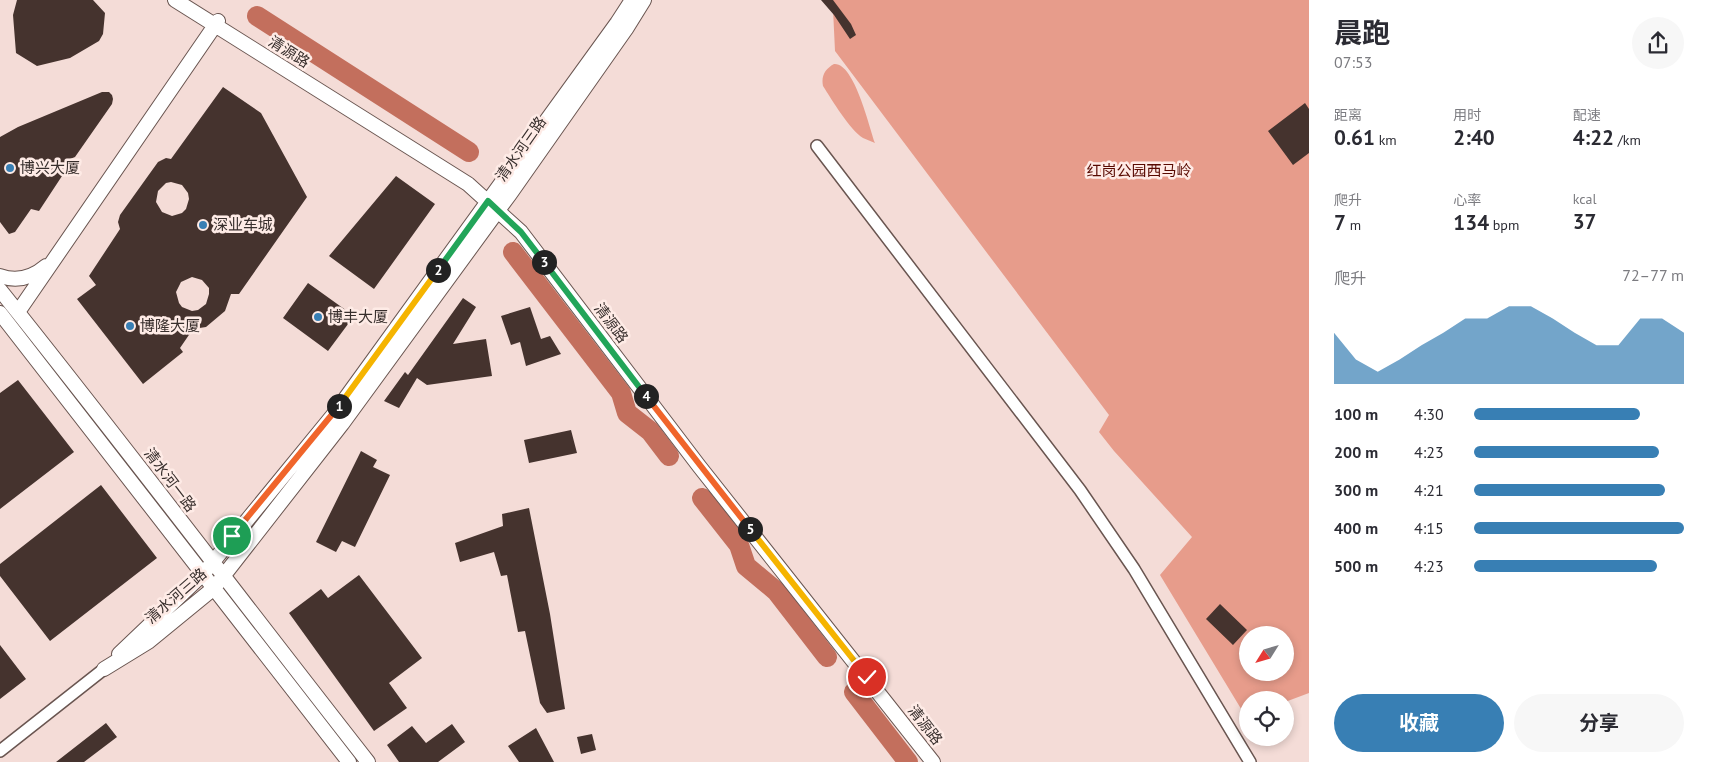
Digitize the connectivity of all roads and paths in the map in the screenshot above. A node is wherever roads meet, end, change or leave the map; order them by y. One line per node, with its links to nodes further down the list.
1 (175, 0): 5 (street, 清源路)
2 (185, 0): 5 (street, 清源路)
3 (632, 0): 7 (street, 清水河三路)
4 (644, 0): 7 (street, 清水河三路)
5 (216, 23): 7 (street, 清源路); 8 (street)
6 (817, 146): 23 (street)
7 (495, 203): 13 (street, 清水河三路); 15 (street, 清水河三路); 21 (street, 清源路); 22 (street, 清源路)
8 (52, 261): 9 (street); 11 (street)
9 (0, 276)
10 (0, 290): 11 (street, 清水河一路)
11 (18, 312): 12 (street); 13 (street, 清水河一路)
12 (2, 320): 14 (street, 清水河一路)
13 (212, 561): 14 (street, 清水河三路); 15 (street, 清水河一路)
14 (203, 574): 16 (street, 清水河一路); 17 (street, 清水河三路)
15 (223, 576): 16 (street, 清水河三路); 20 (street, 清水河一路)
16 (214, 588): 17 (street, 清水河三路); 19 (street, 清水河一路)
17 (104, 669): 18 (street, 清水河三路)
18 (0, 751)
19 (349, 762)
20 (368, 762)
21 (934, 762)
22 (942, 762)
23 (1250, 762)

